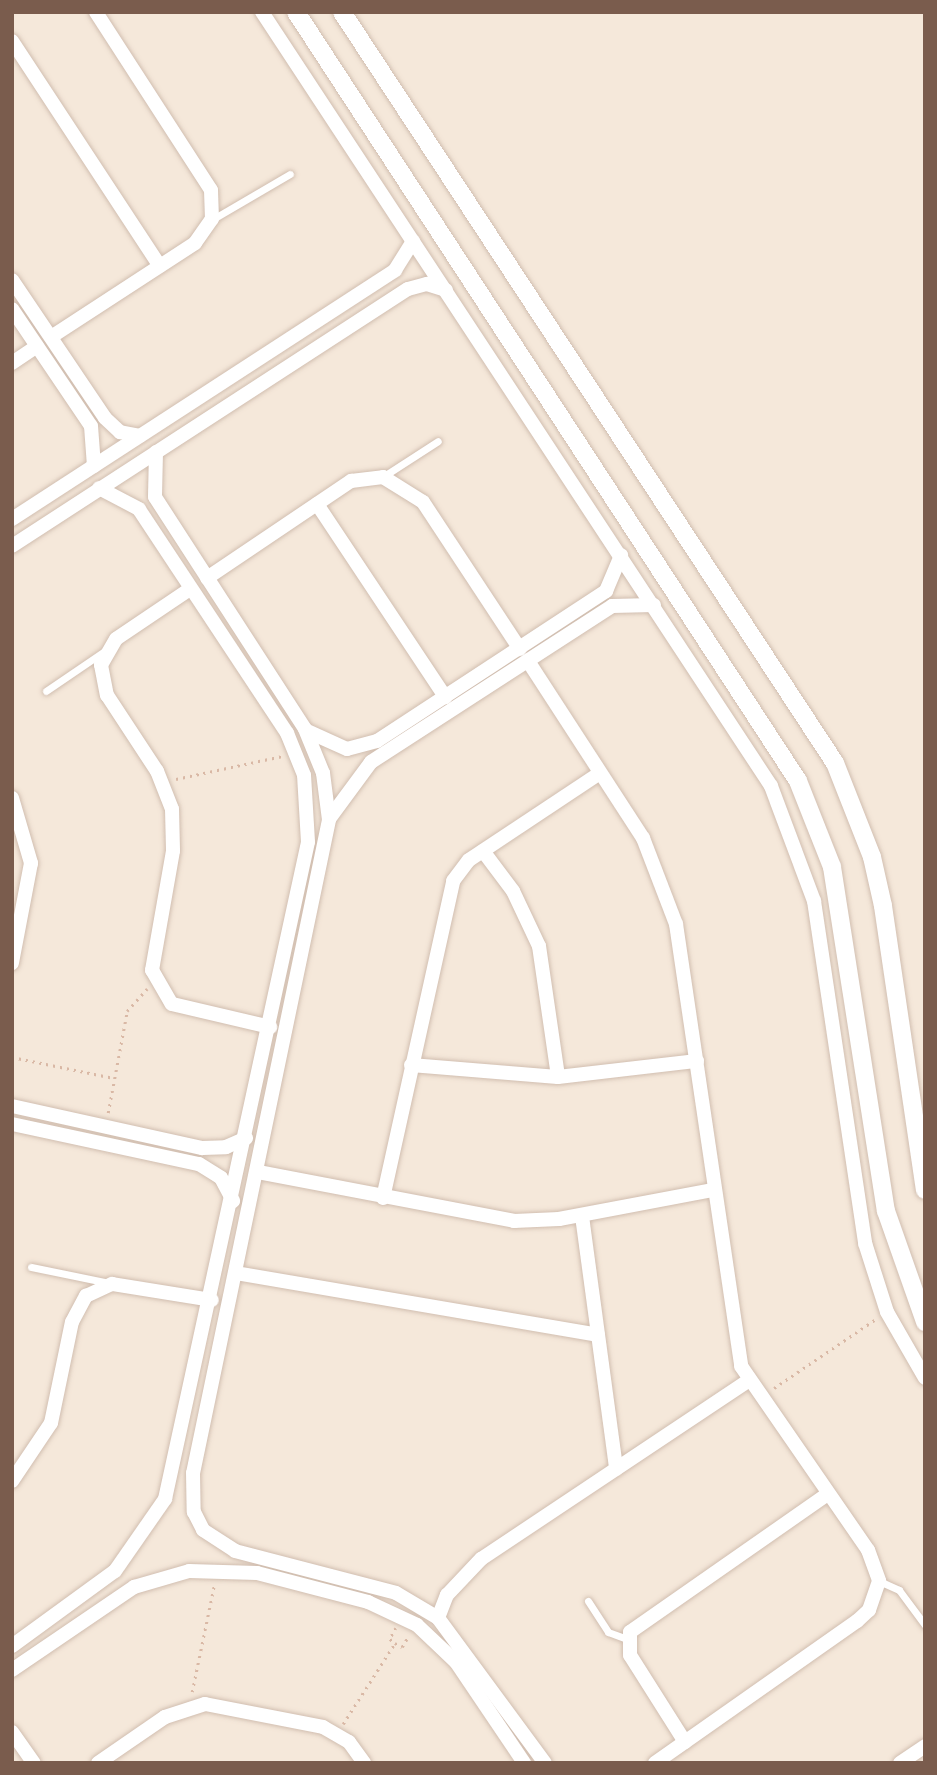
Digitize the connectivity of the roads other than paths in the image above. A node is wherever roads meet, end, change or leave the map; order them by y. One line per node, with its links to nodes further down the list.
1 (96, 12): 7 (street)
2 (262, 12): 8 (street)
3 (296, 12): 56 (street)
4 (342, 12): 48 (street)
5 (12, 41): 9 (street)
6 (290, 174): 7 (lane)
7 (212, 219): 9 (street)
8 (414, 241): 11 (street); 16 (street)
9 (160, 266): 13 (street)
10 (12, 280): 13 (street)
11 (446, 290): 18 (street); 25 (street)
12 (12, 309): 14 (street)
13 (51, 337): 16 (street)
14 (37, 346): 15 (street); 19 (street)
15 (12, 363)
16 (140, 436): 19 (street)
17 (438, 441): 20 (lane)
18 (156, 452): 21 (street); 26 (street)
19 (94, 466): 23 (street)
20 (383, 477): 22 (street); 30 (street)
21 (99, 488): 24 (street); 27 (street)
22 (317, 504): 26 (street); 32 (street)
23 (12, 519)
24 (12, 546)
25 (621, 555): 28 (street); 30 (street)
26 (207, 578): 33 (street)
27 (190, 589): 29 (street); 39 (street)
28 (654, 605): 30 (street); 58 (street)
29 (106, 650): 31 (lane); 39 (street)
30 (524, 655): 32 (street); 34 (street); 36 (street)
31 (46, 691)
32 (445, 697): 33 (street)
33 (305, 729): 36 (street)
34 (600, 773): 37 (street); 40 (street)
35 (12, 798): 38 (street)
36 (329, 820): 46 (street)
37 (483, 851): 41 (street); 42 (street)
38 (12, 963)
39 (270, 1027): 45 (street)
40 (697, 1061): 42 (street); 47 (street)
41 (411, 1065): 42 (street); 49 (street)
42 (558, 1077)
43 (12, 1106): 45 (street)
44 (12, 1124): 50 (street)
45 (246, 1138): 50 (street)
46 (258, 1172): 49 (street); 53 (street)
47 (713, 1190): 51 (street); 59 (street)
48 (925, 1190)
49 (383, 1198): 51 (street)
50 (233, 1201): 55 (street)
51 (582, 1216): 57 (street)
52 (31, 1267): 54 (lane)
53 (236, 1273): 57 (street); 65 (street)
54 (113, 1283): 55 (street); 61 (street)
55 (212, 1300): 68 (street)
56 (925, 1322)
57 (598, 1335): 60 (street)
58 (925, 1378)
59 (748, 1381): 60 (street); 62 (street)
60 (616, 1469): 65 (street)
61 (12, 1481)
62 (828, 1494): 63 (street); 67 (street)
63 (879, 1581): 66 (lane); 71 (street)
64 (587, 1601): 67 (lane)
65 (438, 1618): 77 (street)
66 (925, 1625)
67 (627, 1639): 71 (street)
68 (12, 1646)
69 (12, 1670): 76 (street)
70 (12, 1732): 73 (street)
71 (685, 1742): 78 (street)
72 (925, 1746): 79 (street)
73 (34, 1763)
74 (98, 1763): 75 (street)
75 (363, 1763)
76 (524, 1763)
77 (545, 1763)
78 (655, 1763)
79 (900, 1763)

